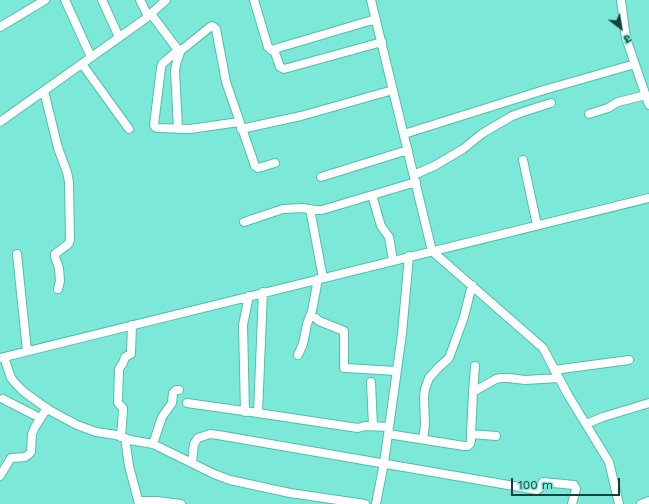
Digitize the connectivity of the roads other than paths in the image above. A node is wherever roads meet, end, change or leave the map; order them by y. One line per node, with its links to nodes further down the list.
1 (45, 0): 11 (street)
2 (65, 0): 16 (street)
3 (102, 0): 12 (street)
4 (140, 0): 9 (street)
5 (166, 0): 9 (street)
6 (254, 0): 15 (street)
7 (371, 0): 10 (street)
8 (621, 0): 18 (street)
9 (149, 15): 12 (street); 14 (street)
10 (376, 19): 13 (street); 15 (street)
11 (0, 27)
12 (119, 37): 16 (street)
13 (382, 42): 15 (street); 19 (street)
14 (179, 50): 26 (street); 28 (street); 28 (street)
15 (274, 50)
16 (91, 57): 17 (street)
17 (82, 64): 20 (street); 27 (street)
18 (635, 64): 21 (street); 29 (street)
19 (393, 90): 26 (street); 29 (street)
20 (44, 91): 25 (street); 46 (street)
21 (646, 95): 23 (street); 24 (street)
22 (551, 103): 34 (street)
23 (649, 105)
24 (589, 114)
25 (0, 122)
26 (240, 125): 28 (street); 32 (street)
27 (129, 129)
28 (178, 129)
29 (404, 134): 30 (street)
30 (408, 150): 33 (street); 34 (street)
31 (522, 160): 39 (street)
32 (275, 163)
33 (321, 177)
34 (415, 178): 35 (street); 40 (street)
35 (372, 195): 37 (street); 43 (street)
36 (649, 198): 39 (street)
37 (310, 209): 38 (street); 44 (street)
38 (244, 222)
39 (538, 225): 40 (street)
40 (432, 251): 42 (street); 45 (street)
41 (17, 254): 51 (street)
42 (409, 256): 43 (street); 57 (street)
43 (393, 260): 44 (street)
44 (321, 278): 47 (street); 49 (street)
45 (472, 286): 56 (street); 75 (street)
46 (58, 289)
47 (263, 292): 48 (street); 67 (street)
48 (249, 296): 50 (street); 66 (street)
49 (311, 316): 52 (street); 57 (street)
50 (132, 325): 51 (street); 74 (street)
51 (27, 351): 53 (street)
52 (298, 355)
53 (2, 357): 65 (street)
54 (629, 360): 56 (street)
55 (475, 366): 61 (street)
56 (554, 370): 58 (street)
57 (396, 371): 71 (street)
58 (559, 378): 61 (street); 69 (street)
59 (371, 382): 70 (street)
60 (179, 390): 76 (street)
61 (473, 392): 72 (street)
62 (3, 399): 68 (street)
63 (187, 403): 66 (street)
64 (649, 403): 69 (street)
65 (51, 410): 68 (street); 74 (street)
66 (245, 412): 67 (street)
67 (258, 413): 70 (street)
68 (40, 418): 79 (street)
69 (586, 424): 87 (street)
70 (373, 426): 71 (street)
71 (388, 430): 75 (street); 78 (street)
72 (472, 434): 73 (street); 75 (street)
73 (496, 436)
74 (123, 437): 76 (street); 82 (street)
75 (423, 439)
76 (153, 444): 77 (street)
77 (192, 463): 78 (street); 84 (street)
78 (384, 463): 85 (street); 86 (street)
79 (0, 476): 80 (street)
80 (0, 480)
81 (649, 501): 88 (street)
82 (139, 503): 83 (street)
83 (182, 504)
84 (365, 504)
85 (376, 504)
86 (572, 504)
87 (618, 504)
88 (641, 504)

